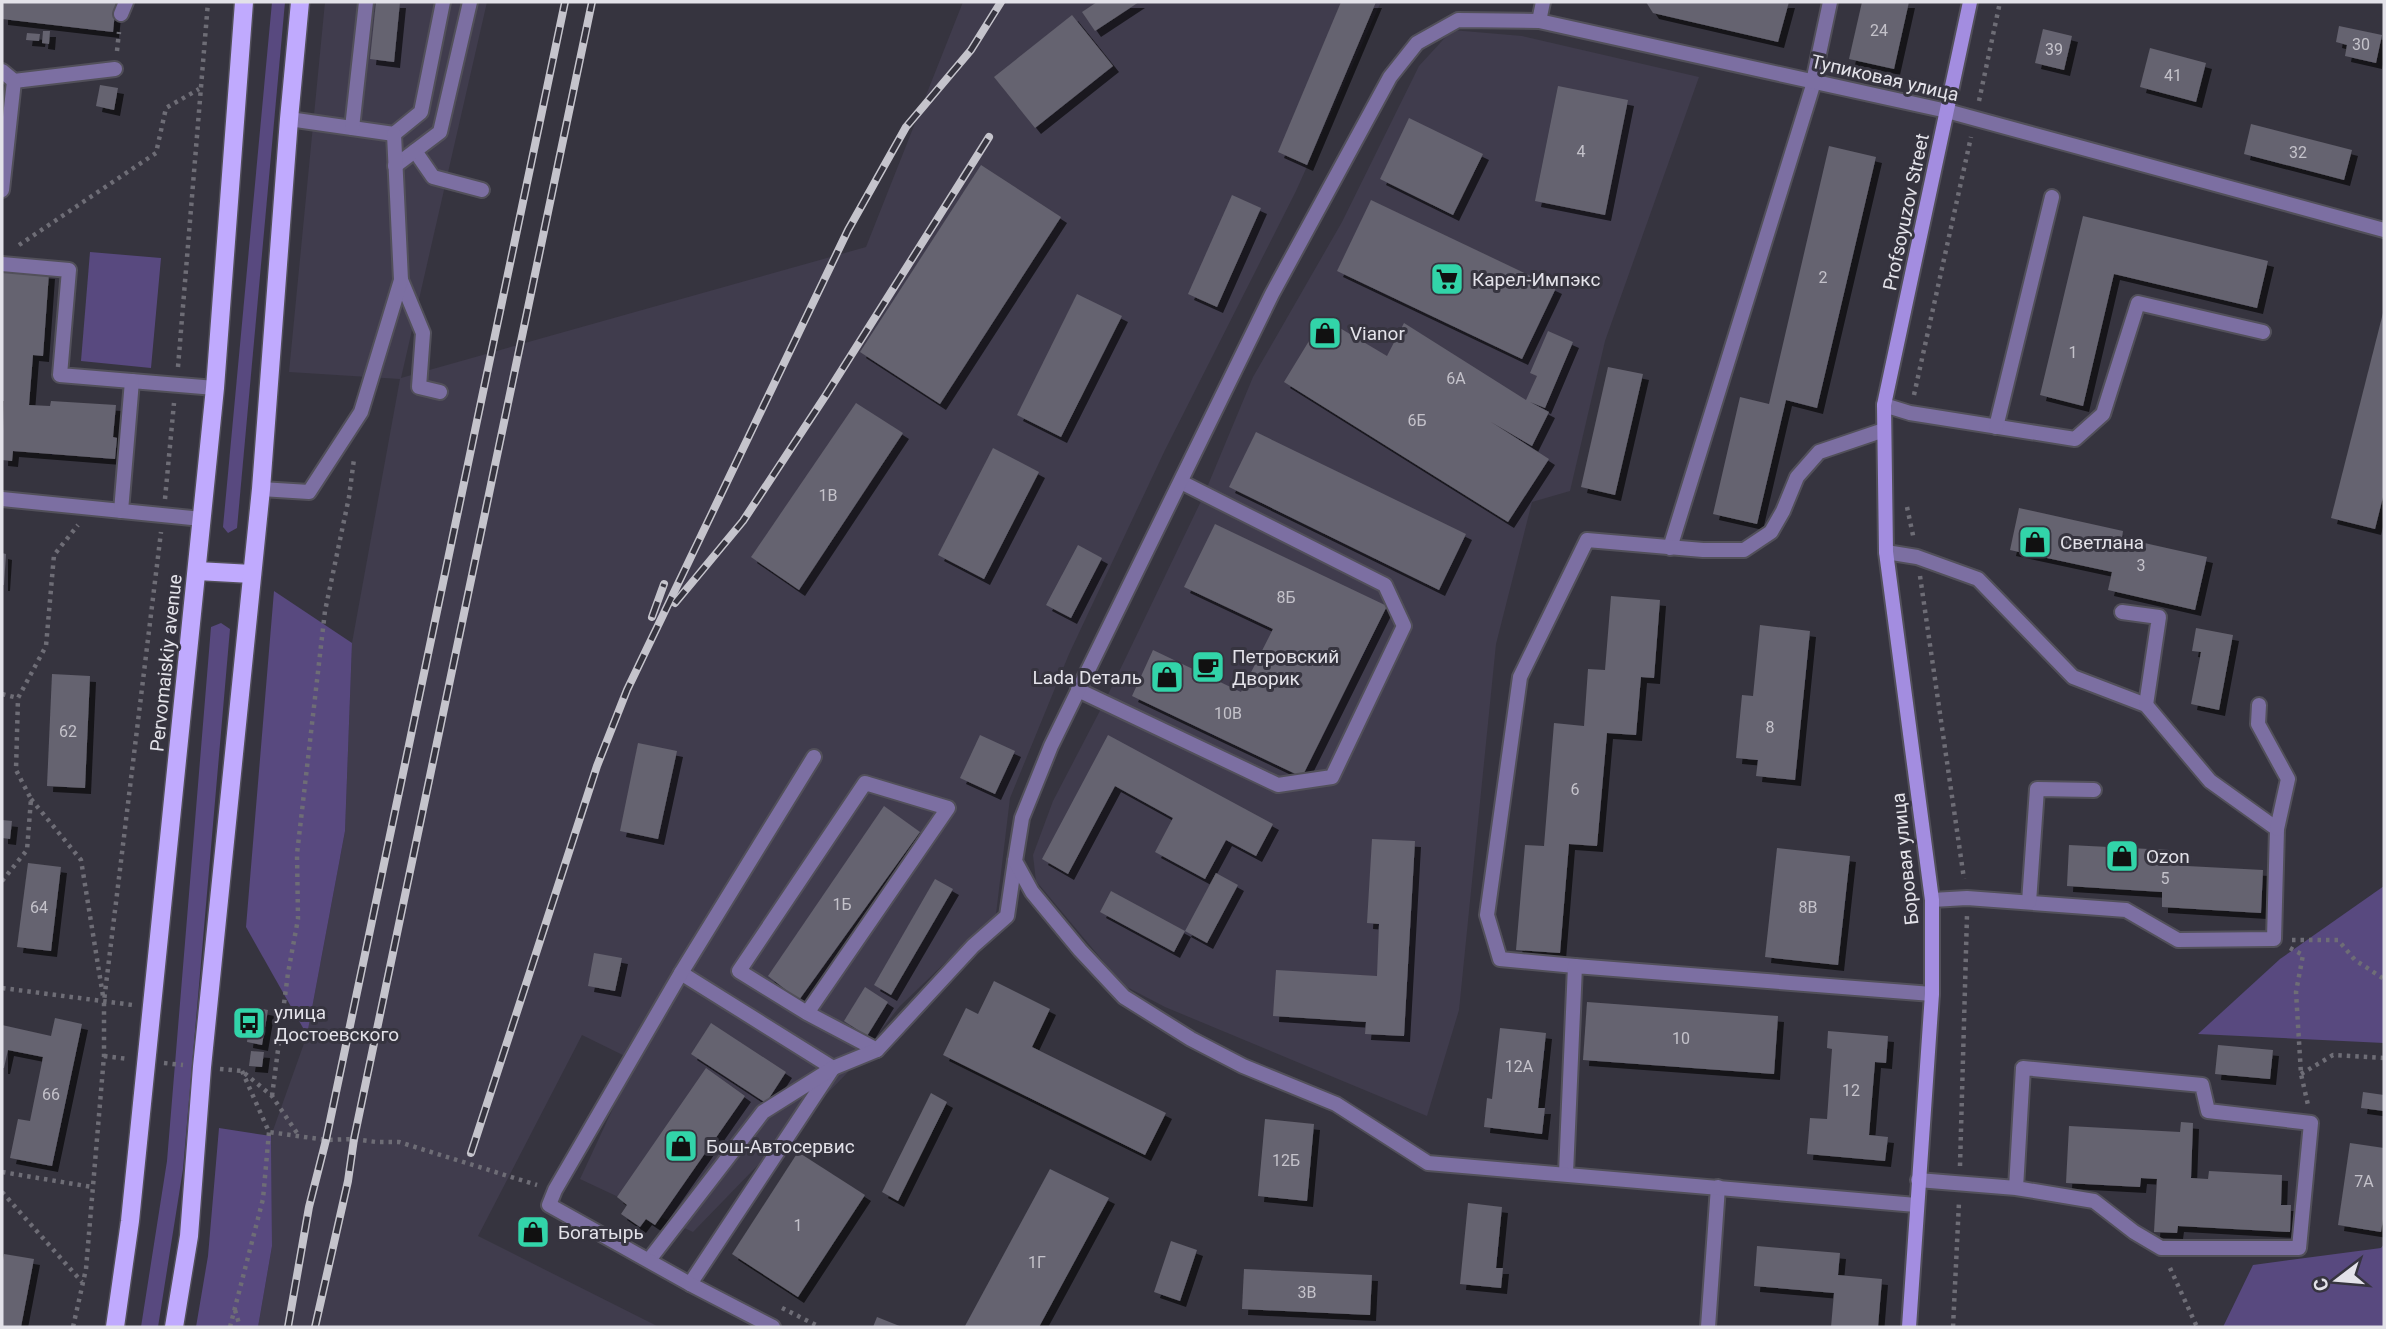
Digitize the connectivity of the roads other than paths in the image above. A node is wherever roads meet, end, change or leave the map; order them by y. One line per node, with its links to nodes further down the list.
1 (244, 2): 30 (main road, Pervomaiskiy avenue)
2 (300, 2): 15 (main road)
3 (366, 2): 16 (street)
4 (443, 2): 17 (street)
5 (470, 2): 19 (street)
6 (1543, 2): 9 (street)
7 (1830, 2): 13 (street)
8 (1970, 2): 14 (main road, Profsoyuzov Street)
9 (1539, 21): 13 (street, Тупиковая улица); 35 (street, Тупиковая улица)
10 (115, 69): 12 (street)
11 (2, 71): 12 (street)
12 (14, 81): 18 (street)
13 (1813, 82): 14 (street, Тупиковая улица); 40 (street)
14 (1947, 111): 25 (street, Тупиковая улица); 32 (main road, Profsoyuzov Street)
15 (289, 119): 16 (street); 36 (main road)
16 (352, 128): 17 (street)
17 (394, 134): 20 (street)
18 (4, 151): 21 (street)
19 (415, 151): 20 (street); 22 (street)
20 (395, 166): 27 (street)
21 (2, 190)
22 (482, 190)
23 (2052, 197): 33 (street)
24 (2384, 213): 25 (street)
25 (2382, 229)
26 (2, 264): 29 (street)
27 (401, 281): 31 (street); 36 (street)
28 (2263, 332): 33 (street)
29 (132, 381): 30 (street); 38 (street)
30 (215, 388): 39 (main road, Pervomaiskiy avenue)
31 (440, 392)
32 (1884, 405): 33 (street); 34 (main road, Profsoyuzov Street)
33 (1996, 427)
34 (1884, 430): 40 (street); 41 (main road, Боровая улица)
35 (1181, 482): 45 (street, Тупиковая улица); 45 (street)
36 (261, 489): 43 (main road)
37 (2, 499): 38 (street)
38 (121, 511): 39 (street)
39 (202, 519): 42 (main road, Pervomaiskiy avenue)
40 (1670, 548): 54 (street)
41 (1886, 552): 46 (street); 52 (main road, Боровая улица)
42 (197, 571): 43 (main road); 67 (main road, Pervomaiskiy avenue)
43 (252, 574): 68 (main road)
44 (2122, 611): 46 (street)
45 (1078, 690): 51 (street, Тупиковая улица)
46 (2146, 705): 50 (street)
47 (2259, 705): 50 (street)
48 (814, 757): 55 (street)
49 (2094, 790): 53 (street)
50 (2277, 829): 53 (street)
51 (1015, 861): 58 (street, Тупиковая улица); 60 (street)
52 (1932, 900): 53 (street); 56 (main road, Боровая улица)
53 (2029, 902)
54 (1575, 966): 56 (street); 60 (street)
55 (681, 973): 59 (street); 65 (street)
56 (1932, 994): 61 (main road, Боровая улица)
57 (807, 1013): 57 (street); 58 (street)
58 (877, 1050): 59 (street)
59 (832, 1068): 65 (street); 66 (street)
60 (1566, 1173): 62 (street)
61 (1918, 1180): 63 (street); 64 (main road, Боровая улица)
62 (1718, 1187): 64 (street); 70 (street)
63 (2017, 1188): 63 (street)
64 (1916, 1205): 71 (main road, Боровая улица)
65 (649, 1260): 66 (street)
66 (690, 1284): 69 (street)
67 (115, 1327)
68 (174, 1327)
69 (774, 1327)
70 (1708, 1327)
71 (1909, 1327)

